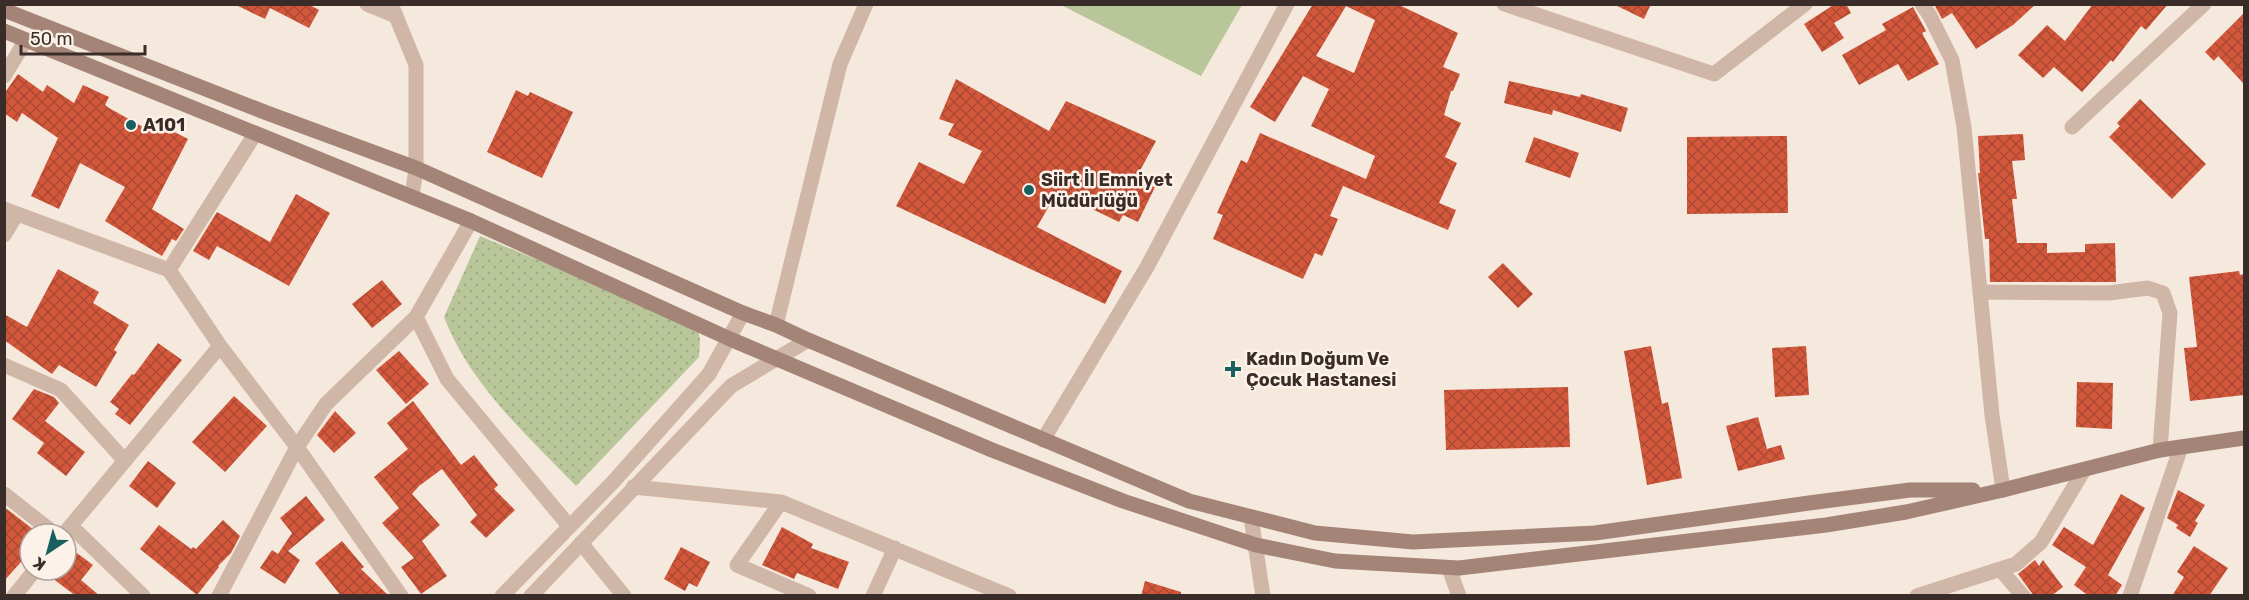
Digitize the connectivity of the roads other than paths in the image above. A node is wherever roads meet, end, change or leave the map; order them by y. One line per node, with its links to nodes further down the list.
1 (367, 4): 9 (street)
2 (866, 4): 24 (street)
3 (1287, 4): 31 (street)
4 (1504, 4): 5 (street)
5 (1805, 4)
6 (1922, 4): 21 (street)
7 (2204, 4): 13 (street)
8 (4, 10): 15 (main road)
9 (394, 10): 15 (street)
10 (4, 31): 11 (main road)
11 (26, 40): 12 (street); 14 (main road)
12 (4, 76)
13 (2072, 127)
14 (255, 134): 16 (main road); 20 (street)
15 (416, 168): 16 (street); 22 (main road)
16 (411, 197): 18 (main road)
17 (11, 212): 19 (street); 20 (street)
18 (471, 221): 23 (street); 25 (main road)
19 (4, 235)
20 (169, 270): 27 (street)
21 (1981, 292): 34 (street); 38 (street)
22 (743, 313): 24 (main road); 25 (street)
23 (417, 317): 32 (street); 44 (street)
24 (776, 325): 26 (main road)
25 (730, 339): 28 (main road); 44 (street)
26 (808, 340): 28 (street); 31 (main road)
27 (220, 346): 32 (street); 35 (street)
28 (777, 359): 37 (street); 47 (main road)
29 (4, 365): 35 (street)
30 (2244, 438): 33 (main road)
31 (1043, 440): 41 (main road)
32 (297, 447): 54 (street); 55 (street)
33 (2181, 447): 34 (main road); 66 (street)
34 (2160, 450): 36 (main road)
35 (125, 461): 43 (street)
36 (2084, 470): 38 (main road); 50 (street)
37 (633, 487): 40 (street); 46 (street)
38 (2003, 490): 41 (main road); 49 (main road)
39 (4, 494): 42 (street)
40 (781, 502): 48 (street); 59 (street)
41 (1251, 517): 47 (street)
42 (40, 522)
43 (75, 522)
44 (569, 526): 56 (street)
45 (78, 539): 53 (street)
46 (580, 543): 57 (street); 58 (street)
47 (1256, 545): 49 (main road); 62 (street)
48 (894, 548): 60 (street); 61 (street)
49 (1449, 568): 63 (street)
50 (2000, 569): 64 (street); 65 (street)
51 (25, 582): 52 (street)
52 (14, 596)
53 (143, 596)
54 (219, 596)
55 (401, 596)
56 (502, 596)
57 (531, 596)
58 (624, 596)
59 (809, 596)
60 (873, 596)
61 (1009, 596)
62 (1263, 596)
63 (1459, 596)
64 (1917, 596)
65 (2023, 596)
66 (2130, 596)

